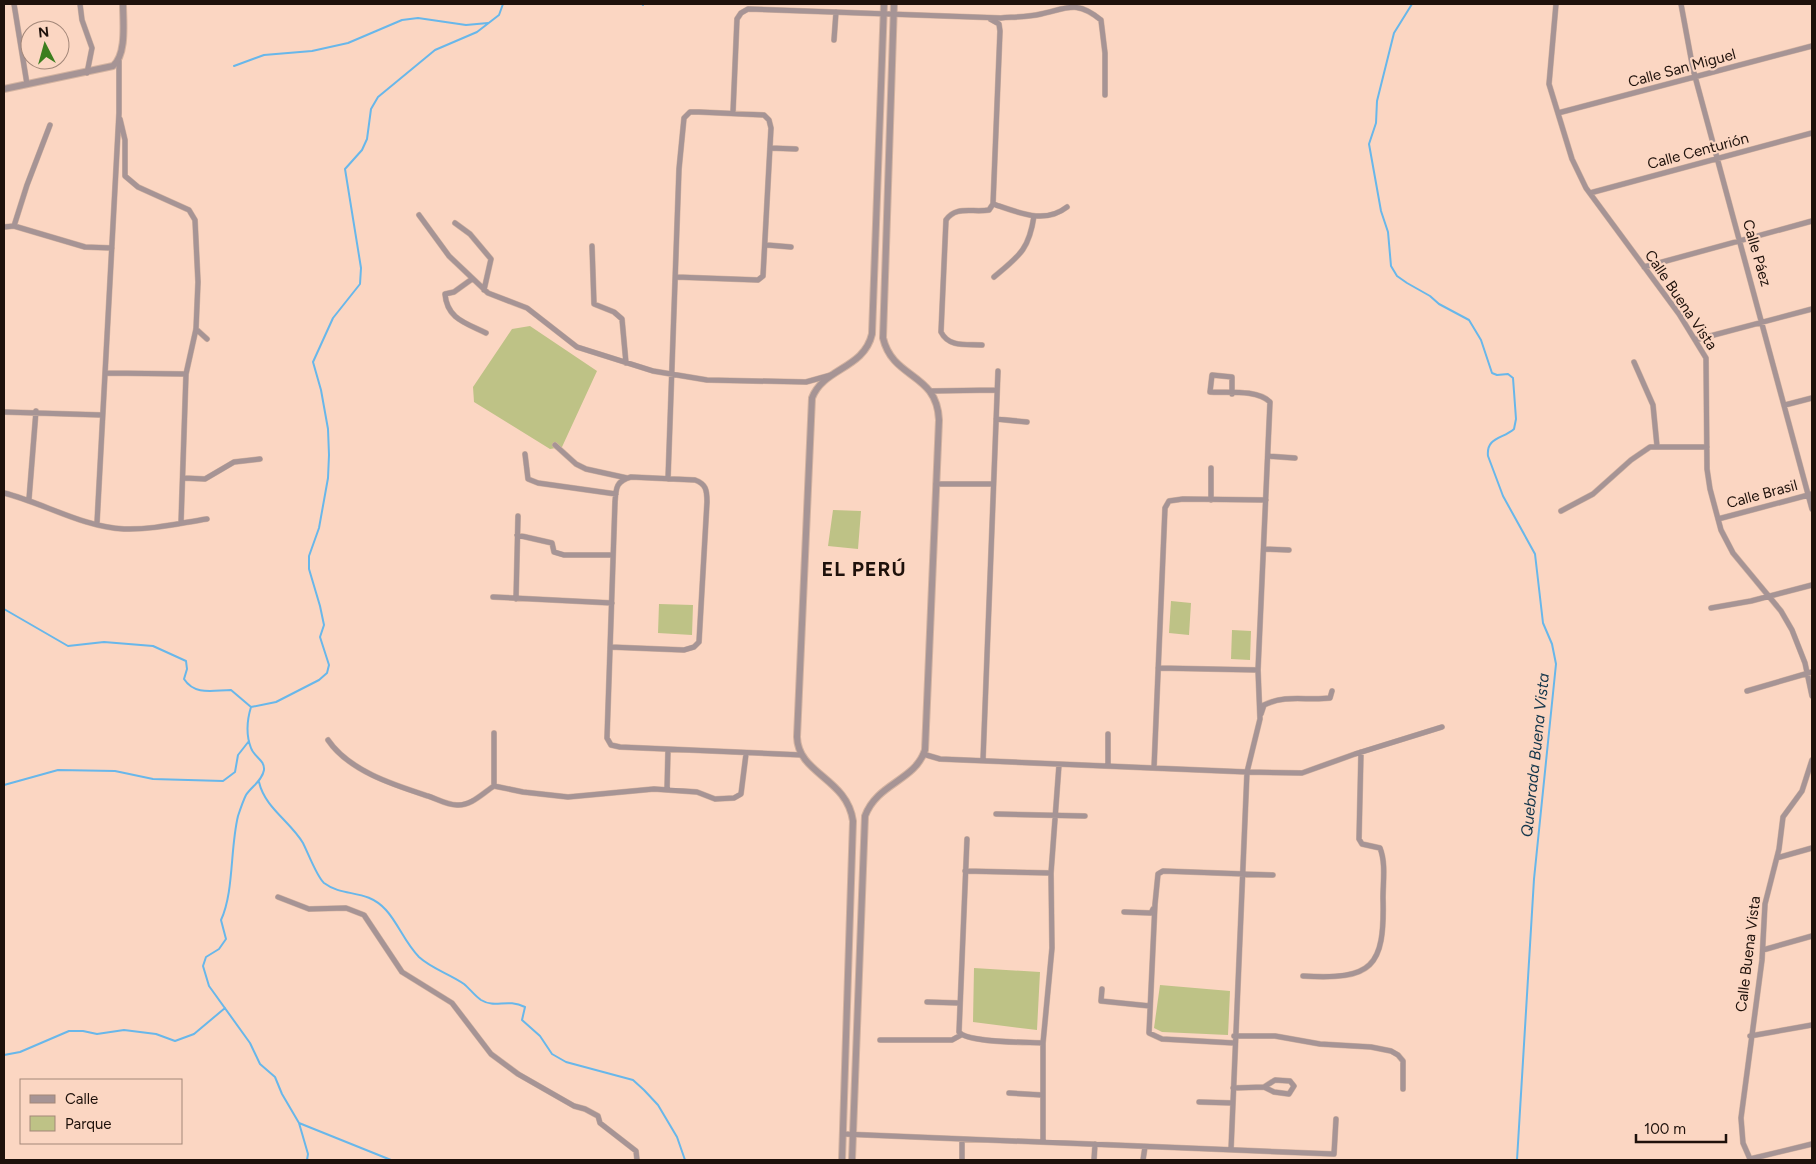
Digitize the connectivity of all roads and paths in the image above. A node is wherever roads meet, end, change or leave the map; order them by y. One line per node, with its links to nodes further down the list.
1 (14, 4): 20 (street)
2 (80, 4): 18 (street)
3 (123, 4): 17 (street)
4 (884, 4): 11 (street)
5 (894, 4): 12 (street)
6 (1048, 4): 13 (street)
7 (1556, 4): 24 (street, Calle Buena Vista)
8 (1681, 4): 19 (street, Calle Páez)
9 (774, 6): 10 (street); 23 (street)
10 (836, 12): 11 (street); 15 (street)
11 (884, 14): 12 (street); 63 (street)
12 (894, 14): 14 (street); 65 (street)
13 (1042, 14): 14 (street); 22 (street)
14 (985, 17): 32 (street)
15 (834, 40)
16 (1812, 46): 19 (street, Calle San Miguel)
17 (119, 61): 18 (street); 25 (street)
18 (87, 73): 20 (street)
19 (1696, 78): 24 (street, Calle San Miguel); 30 (street, Calle Páez)
20 (27, 84): 21 (street)
21 (4, 88)
22 (1105, 95)
23 (733, 112): 28 (street); 46 (street)
24 (1558, 112): 31 (street, Calle Buena Vista)
25 (119, 113): 44 (street); 52 (street)
26 (50, 125): 38 (street)
27 (1812, 133): 30 (street, Calle Centurión)
28 (770, 148): 29 (street); 41 (street)
29 (796, 149)
30 (1718, 158): 31 (street, Calle Centurión); 40 (street, Calle Páez)
31 (1590, 193): 45 (street, Calle Buena Vista)
32 (994, 204): 35 (street); 56 (street)
33 (1067, 207): 35 (street)
34 (419, 215): 48 (street)
35 (1034, 216): 47 (street)
36 (1812, 221): 40 (street)
37 (455, 223): 49 (street)
38 (14, 226): 39 (street); 44 (street)
39 (4, 227)
40 (1740, 241): 45 (street); 51 (street, Calle Páez)
41 (766, 245): 43 (street); 46 (street)
42 (592, 246): 58 (street)
43 (791, 247)
44 (112, 248): 60 (street)
45 (1644, 267): 55 (street, Calle Buena Vista)
46 (676, 277): 62 (street)
47 (994, 277)
48 (472, 279): 49 (street); 53 (street)
49 (484, 290): 58 (street)
50 (1812, 309): 51 (street)
51 (1763, 322): 55 (street); 68 (street, Calle Páez)
52 (196, 329): 54 (street); 61 (street)
53 (486, 334)
54 (207, 340)
55 (1695, 340): 76 (street, Calle Buena Vista)
56 (982, 345)
57 (1634, 362): 75 (street)
58 (626, 363): 62 (street)
59 (998, 371): 64 (street)
60 (106, 373): 61 (street); 71 (street)
61 (186, 374): 82 (street)
62 (672, 374): 63 (street); 84 (street)
63 (837, 374): 126 (street)
64 (996, 390): 65 (street); 72 (street)
65 (931, 391): 85 (street)
66 (1232, 394): 66 (street); 78 (street)
67 (1812, 398): 68 (street)
68 (1785, 406): 89 (street, Calle Páez)
69 (4, 412): 70 (street)
70 (36, 412): 71 (street); 90 (street)
71 (102, 415): 98 (street)
72 (996, 420): 73 (street); 86 (street)
73 (1026, 422)
74 (555, 445): 83 (street)
75 (1656, 446): 76 (street); 94 (street)
76 (1707, 447): 97 (street, Calle Buena Vista)
77 (525, 454): 88 (street)
78 (1268, 456): 79 (street); 92 (street)
79 (1295, 458)
80 (260, 459): 82 (street)
81 (1211, 468): 91 (street)
82 (184, 478): 99 (street)
83 (627, 478): 84 (street); 88 (street)
84 (668, 479): 110 (street)
85 (936, 484): 86 (street); 125 (street)
86 (993, 484): 127 (street)
87 (4, 493): 90 (street)
88 (616, 494): 103 (street)
89 (1810, 494): 93 (street, Calle Páez); 97 (street, Calle Brasil)
90 (29, 499): 98 (street)
91 (1210, 500): 92 (street); 111 (street)
92 (1266, 500): 101 (street)
93 (1812, 509)
94 (1561, 511)
95 (518, 516): 100 (street)
96 (207, 519): 99 (street)
97 (1718, 519): 106 (street, Calle Buena Vista)
98 (97, 523): 99 (street)
99 (181, 523)
100 (517, 535): 103 (street); 107 (street)
101 (1264, 549): 102 (street); 112 (street)
102 (1290, 550)
103 (613, 556): 108 (street)
104 (1812, 585): 106 (street)
105 (493, 597): 107 (street)
106 (1770, 597): 109 (street); 113 (street, Calle Buena Vista)
107 (516, 599): 108 (street)
108 (612, 603): 110 (street)
109 (1711, 608)
110 (610, 647): 122 (street)
111 (1158, 668): 112 (street); 131 (street)
112 (1258, 670): 117 (street)
113 (1810, 673): 115 (street); 116 (street, Calle Buena Vista)
114 (1332, 691): 117 (street)
115 (1747, 691)
116 (1812, 696)
117 (1260, 719): 132 (street)
118 (1442, 728): 123 (street)
119 (494, 733): 133 (street)
120 (1108, 734): 130 (street)
121 (328, 740): 133 (street)
122 (668, 750): 124 (street); 134 (street)
123 (1361, 752): 132 (street); 150 (street)
124 (746, 754): 126 (street); 134 (street)
125 (923, 754): 127 (street); 171 (street)
126 (802, 755): 170 (street)
127 (982, 760): 129 (street)
128 (1812, 760): 140 (street, Calle Buena Vista)
129 (1059, 765): 130 (street); 136 (street)
130 (1108, 766): 131 (street)
131 (1154, 768): 132 (street)
132 (1247, 772): 143 (street)
133 (494, 786): 134 (street)
134 (667, 790)
135 (996, 814): 136 (street)
136 (1054, 815): 137 (street); 142 (street)
137 (1084, 816)
138 (967, 839): 141 (street)
139 (1812, 848): 140 (street)
140 (1777, 858): 149 (street, Calle Buena Vista)
141 (965, 871): 142 (street); 153 (street)
142 (1051, 873): 160 (street)
143 (1241, 874): 144 (street); 146 (street); 157 (street)
144 (1273, 875)
145 (278, 897): 178 (street)
146 (1155, 904): 147 (street); 154 (street)
147 (1124, 912)
148 (1812, 936): 149 (street)
149 (1763, 950): 158 (street, Calle Buena Vista)
150 (1303, 976)
151 (1102, 989): 154 (street)
152 (927, 1002): 153 (street)
153 (959, 1003): 156 (street)
154 (1150, 1006): 161 (street)
155 (1812, 1024): 158 (street)
156 (961, 1035): 159 (street); 160 (street)
157 (1234, 1036): 161 (street); 164 (street)
158 (1750, 1036): 175 (street, Calle Buena Vista)
159 (880, 1040)
160 (1043, 1043): 166 (street)
161 (1234, 1043): 163 (street)
162 (1264, 1087): 162 (street); 163 (street)
163 (1233, 1088): 168 (street)
164 (1403, 1089)
165 (1009, 1093): 166 (street)
166 (1042, 1095): 173 (street)
167 (1199, 1102): 168 (street)
168 (1233, 1103): 177 (street)
169 (1336, 1118): 177 (street)
170 (843, 1134): 171 (street); 179 (street)
171 (853, 1134): 172 (street); 180 (street)
172 (962, 1140): 173 (street); 181 (street)
173 (1043, 1142): 174 (street)
174 (1095, 1144): 176 (street); 182 (street)
175 (1812, 1144)
176 (1145, 1147): 177 (street); 183 (street)
177 (1231, 1150)
178 (637, 1160)
179 (842, 1160)
180 (852, 1160)
181 (962, 1160)
182 (1094, 1160)
183 (1143, 1160)

